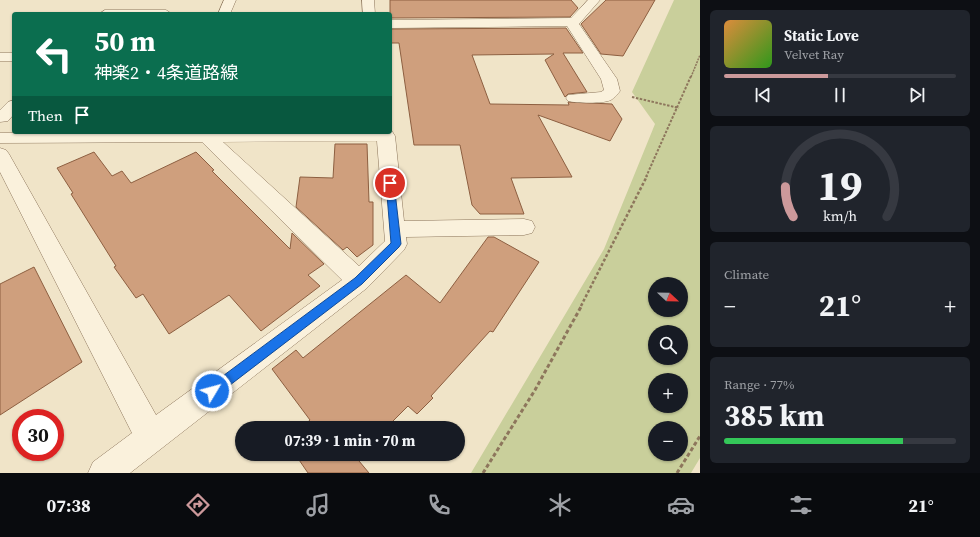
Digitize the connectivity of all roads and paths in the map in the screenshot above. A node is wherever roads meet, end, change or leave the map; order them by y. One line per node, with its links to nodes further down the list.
1 (230, 0): 4 (street)
2 (368, 0): 5 (street)
3 (594, 0): 6 (street)
4 (225, 12)
5 (369, 12)
6 (571, 22): 7 (street); 12 (street)
7 (392, 24)
8 (700, 55): 14 (path)
9 (0, 57): 10 (street)
10 (12, 57)
11 (632, 97): 14 (path)
12 (574, 98)
13 (12, 107): 15 (street)
14 (679, 108): 27 (path)
15 (2, 117)
16 (386, 134): 19 (street); 22 (street)
17 (169, 135): 18 (street); 19 (street)
18 (0, 138)
19 (208, 138): 23 (street)
20 (0, 154): 24 (street)
21 (524, 227): 22 (street)
22 (394, 229): 23 (street)
23 (359, 281): 24 (street)
24 (151, 436): 26 (street)
25 (700, 436): 28 (path)
26 (104, 473)
27 (483, 473)
28 (677, 473)

